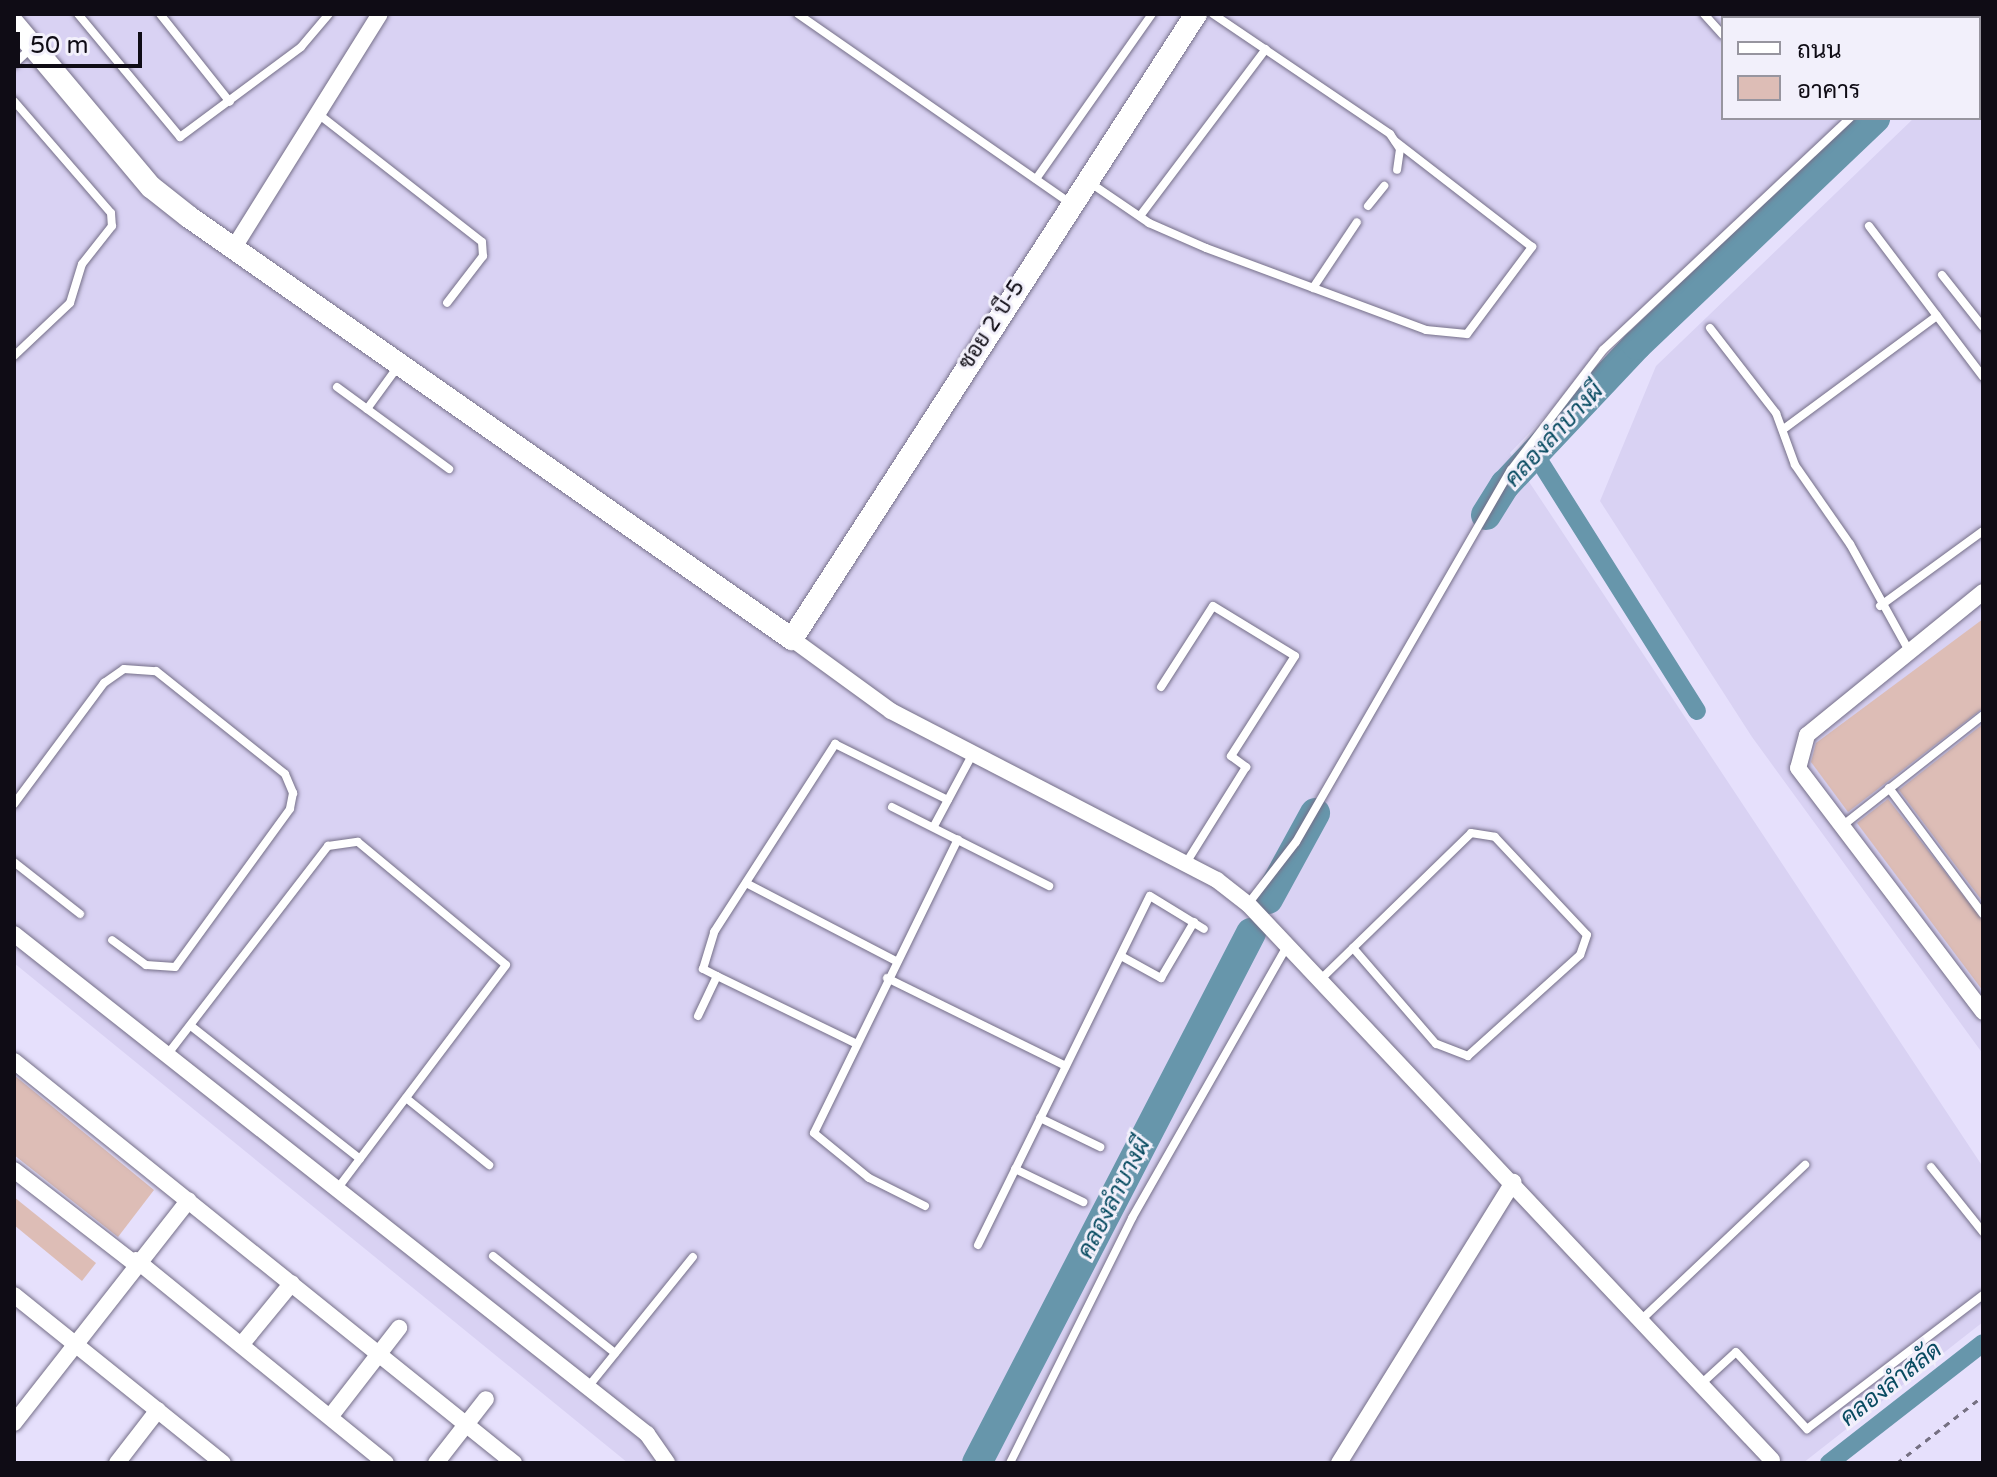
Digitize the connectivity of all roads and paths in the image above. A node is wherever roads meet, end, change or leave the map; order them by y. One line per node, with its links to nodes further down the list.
1 (78, 14): 16 (lane)
2 (160, 14): 16 (lane)
3 (329, 14): 16 (lane)
4 (380, 14): 17 (street)
5 (798, 14): 21 (lane)
6 (1152, 14): 21 (lane)
7 (1196, 14): 22 (street, ซอย 2 บี-5)
8 (1213, 14): 13 (lane)
9 (1704, 14): 11 (lane)
10 (14, 24): 12 (street)
11 (1721, 33)
12 (33, 47): 14 (lane); 29 (street)
13 (1266, 49): 19 (lane); 26 (lane)
14 (14, 64)
15 (14, 101): 36 (lane)
16 (230, 102)
17 (317, 113): 29 (street); 32 (lane)
18 (1848, 120): 62 (lane)
19 (1395, 141): 20 (lane); 31 (lane)
20 (1397, 170)
21 (1036, 179): 24 (lane)
22 (1085, 179): 24 (street, ซอย 2 บี-5); 26 (lane)
23 (1384, 186): 25 (lane)
24 (1070, 203): 46 (street, ซอย 2 บี-5)
25 (1368, 206)
26 (1140, 216): 31 (lane)
27 (1357, 222): 31 (lane)
28 (1869, 226): 33 (lane)
29 (233, 249): 37 (street)
30 (1942, 275): 34 (lane)
31 (1313, 288)
32 (447, 303)
33 (1937, 316): 38 (lane); 41 (lane)
34 (1983, 327)
35 (1710, 328): 41 (lane)
36 (14, 356)
37 (399, 365): 40 (lane); 46 (street)
38 (1983, 377)
39 (337, 387): 40 (lane)
40 (367, 409): 42 (lane)
41 (1785, 428): 45 (lane)
42 (449, 469)
43 (1983, 531): 45 (lane)
44 (1983, 592): 47 (street)
45 (1880, 606): 47 (lane)
46 (792, 639): 50 (street)
47 (1908, 649): 56 (street)
48 (1161, 687): 59 (lane)
49 (1983, 715): 51 (lane)
50 (972, 755): 52 (lane); 59 (street)
51 (1889, 788): 56 (lane); 64 (lane)
52 (948, 800): 55 (lane); 60 (lane)
53 (14, 804): 68 (lane)
54 (892, 807): 55 (lane)
55 (934, 826): 57 (lane)
56 (1841, 826): 76 (street)
57 (958, 839): 61 (lane); 72 (lane)
58 (14, 862): 63 (lane)
59 (1186, 863): 62 (street)
60 (746, 883): 72 (lane); 73 (lane)
61 (1049, 886)
62 (1248, 904): 69 (street)
63 (80, 914)
64 (1983, 914)
65 (1194, 922): 66 (lane); 71 (lane); 71 (lane)
66 (1204, 929)
67 (14, 934): 80 (street)
68 (112, 940)
69 (1288, 944): 75 (street); 126 (lane)
70 (1353, 948): 70 (lane); 75 (lane)
71 (1121, 956): 82 (lane)
72 (896, 961): 74 (lane)
73 (717, 976): 77 (lane); 79 (lane)
74 (887, 978): 79 (lane); 82 (lane)
75 (1321, 979): 92 (street)
76 (1983, 1012)
77 (698, 1016)
78 (191, 1026): 80 (lane); 83 (lane); 86 (lane)
79 (855, 1043): 96 (lane)
80 (167, 1055): 93 (street)
81 (14, 1061): 94 (street)
82 (1066, 1066): 84 (lane)
83 (406, 1098): 86 (lane); 87 (lane)
84 (1040, 1118): 85 (lane); 90 (lane)
85 (1100, 1147)
86 (360, 1159): 93 (lane)
87 (489, 1165)
88 (1805, 1165): 105 (lane)
89 (1931, 1167): 97 (lane)
90 (1015, 1169): 95 (lane); 98 (lane)
91 (14, 1170): 101 (street)
92 (1513, 1182): 105 (street); 127 (street)
93 (337, 1189): 112 (street)
94 (189, 1200): 101 (street); 102 (street)
95 (1083, 1202)
96 (925, 1206)
97 (1983, 1232)
98 (978, 1245)
99 (493, 1256): 109 (lane)
100 (693, 1257): 109 (lane)
101 (136, 1262): 107 (street); 108 (street)
102 (292, 1283): 108 (street); 110 (street)
103 (1983, 1295): 111 (lane)
104 (15, 1299): 107 (street)
105 (1641, 1320): 111 (street)
106 (399, 1328): 110 (street)
107 (72, 1341): 115 (street); 117 (street)
108 (241, 1345): 116 (street)
109 (615, 1353): 112 (lane)
110 (378, 1354): 116 (street); 118 (street)
111 (1701, 1384): 119 (street)
112 (588, 1387): 125 (street)
113 (1983, 1396): 128 (path)
114 (486, 1399): 118 (street)
115 (158, 1410): 120 (street); 121 (street)
116 (330, 1417): 122 (street)
117 (16, 1421)
118 (466, 1425): 123 (street); 124 (street)
119 (1772, 1460)
120 (117, 1463)
121 (223, 1463)
122 (386, 1463)
123 (436, 1463)
124 (514, 1463)
125 (667, 1463)
126 (1010, 1463)
127 (1339, 1463)
128 (1897, 1463)

